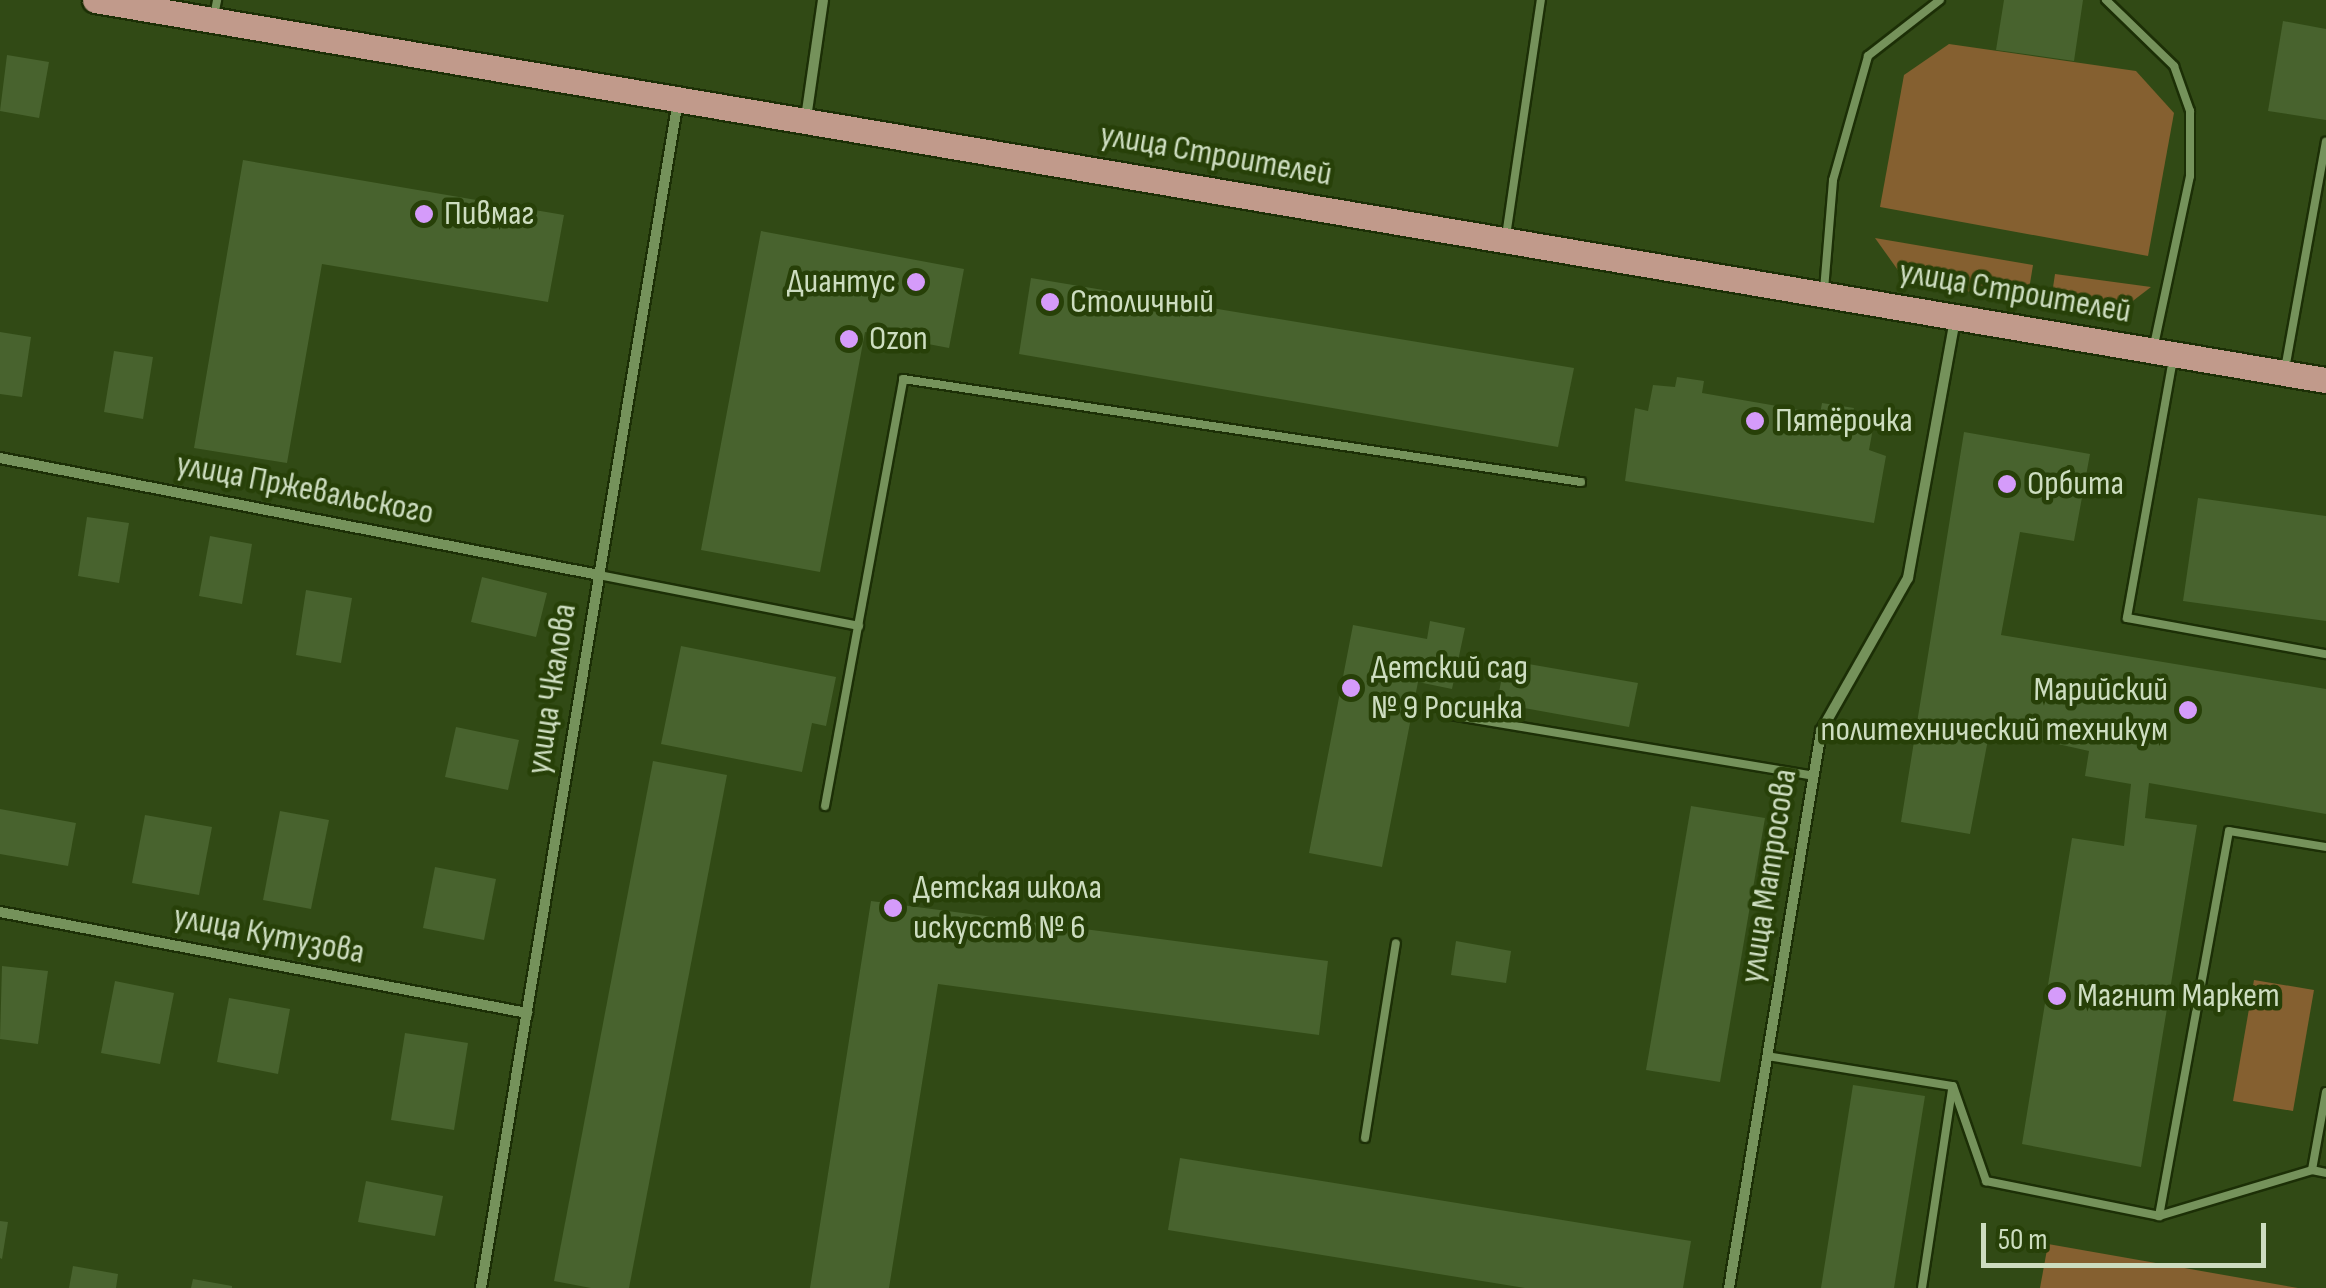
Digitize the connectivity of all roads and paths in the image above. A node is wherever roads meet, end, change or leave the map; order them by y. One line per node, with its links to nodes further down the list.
1 (95, 0): 6 (main road, улица Строителей)
2 (823, 0): 8 (street)
3 (1541, 0): 10 (lane)
4 (1940, 0): 11 (lane)
5 (2106, 0): 13 (lane)
6 (215, 10): 7 (main road, улица Строителей)
7 (678, 99): 8 (main road, улица Строителей); 18 (street, улица Чкалова)
8 (806, 121): 10 (main road, улица Строителей)
9 (2326, 142): 14 (lane)
10 (1506, 240): 11 (main road, улица Строителей)
11 (1824, 294): 12 (main road, улица Строителей)
12 (1956, 317): 13 (main road, улица Строителей); 22 (street, улица Матросова)
13 (2163, 352): 14 (main road, улица Строителей); 20 (lane)
14 (2284, 373): 15 (main road, улица Строителей)
15 (2326, 380)
16 (0, 458): 18 (street, улица Пржевальского)
17 (1580, 482): 19 (lane)
18 (600, 575): 19 (lane); 27 (street, улица Чкалова)
19 (858, 626): 23 (lane)
20 (2326, 654)
21 (1444, 714): 22 (lane)
22 (1814, 776): 28 (street, улица Матросова)
23 (825, 806)
24 (2326, 846): 34 (lane)
25 (0, 912): 27 (street, улица Кутузова)
26 (1396, 943): 31 (lane)
27 (527, 1013): 35 (street, улица Чкалова)
28 (1767, 1056): 29 (lane); 36 (street, улица Матросова)
29 (1953, 1086): 34 (lane); 37 (lane)
30 (2326, 1092): 32 (lane)
31 (1366, 1138)
32 (2312, 1170): 33 (lane); 34 (lane)
33 (2326, 1173)
34 (2160, 1216)
35 (481, 1288)
36 (1729, 1288)
37 (1922, 1288)

